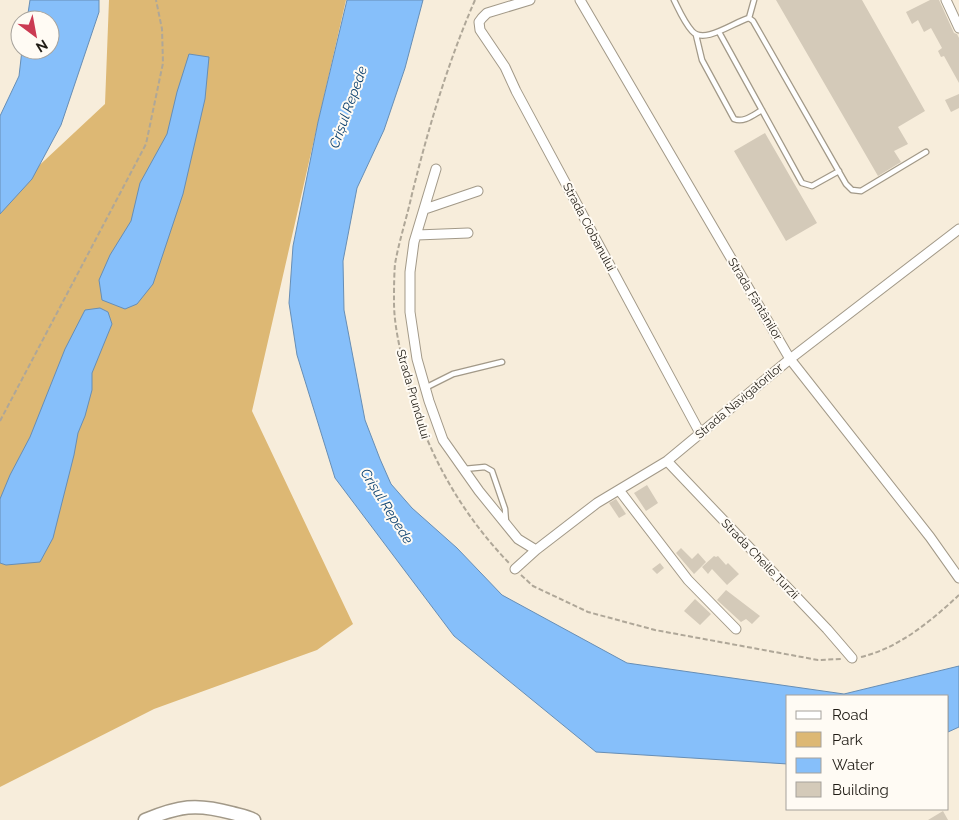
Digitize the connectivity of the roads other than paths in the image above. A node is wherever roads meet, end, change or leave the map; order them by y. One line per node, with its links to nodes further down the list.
1 (530, 0): 22 (street, Strada Ciobanului)
2 (580, 0): 19 (street, Strada Fântânilor)
3 (674, 0): 9 (lane)
4 (754, 0): 6 (lane)
5 (946, 0): 7 (street)
6 (749, 18): 8 (lane); 13 (lane)
7 (959, 28)
8 (719, 32): 9 (lane); 10 (lane)
9 (696, 35): 10 (lane)
10 (762, 110): 13 (lane)
11 (926, 152): 13 (lane)
12 (436, 169): 15 (street, Strada Prundului)
13 (839, 171)
14 (478, 191): 15 (street)
15 (425, 209): 18 (street, Strada Prundului)
16 (959, 228): 19 (street, Strada Navigatorilor)
17 (468, 233): 18 (street)
18 (416, 235): 21 (street, Strada Prundului)
19 (790, 359): 22 (street, Strada Navigatorilor); 29 (street, Strada Fântânilor)
20 (502, 362): 21 (lane)
21 (425, 388): 24 (street, Strada Prundului)
22 (700, 433): 23 (street, Strada Navigatorilor)
23 (667, 461): 25 (street, Strada Navigatorilor); 31 (street, Strada Cheile Turzii)
24 (464, 470): 26 (street, Strada Prundului); 26 (lane)
25 (619, 490): 27 (street, Strada Navigatorilor); 30 (street)
26 (506, 524): 27 (street, Strada Prundului)
27 (536, 550): 28 (street, Strada Navigatorilor)
28 (516, 570)
29 (959, 578)
30 (736, 629)
31 (852, 658)
32 (145, 820): 33 (street)
33 (254, 820)

